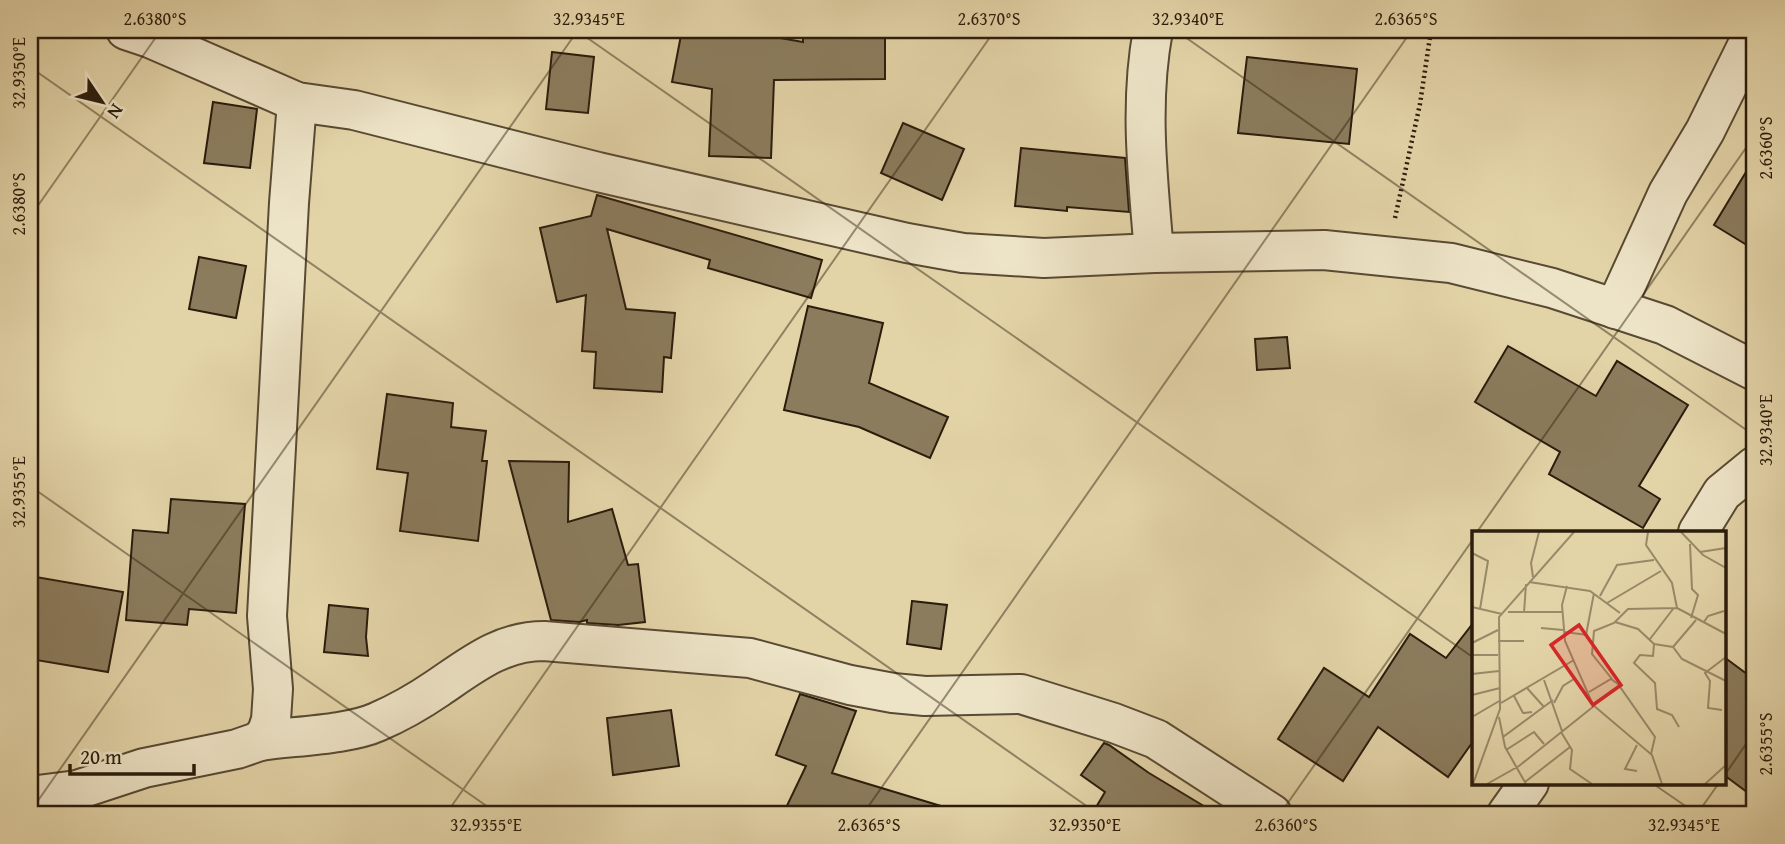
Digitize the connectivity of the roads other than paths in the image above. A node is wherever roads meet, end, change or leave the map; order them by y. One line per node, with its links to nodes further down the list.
1 (126, 30): 4 (street)
2 (1153, 30): 5 (street)
3 (1755, 30): 6 (street)
4 (297, 102): 5 (street); 10 (street)
5 (1154, 253): 6 (street)
6 (1615, 309): 7 (street)
7 (1755, 371)
8 (1755, 466): 9 (street)
9 (1699, 531)
10 (260, 741): 12 (street); 13 (street)
11 (1528, 784): 14 (street)
12 (30, 796)
13 (1272, 814)
14 (1507, 814)

